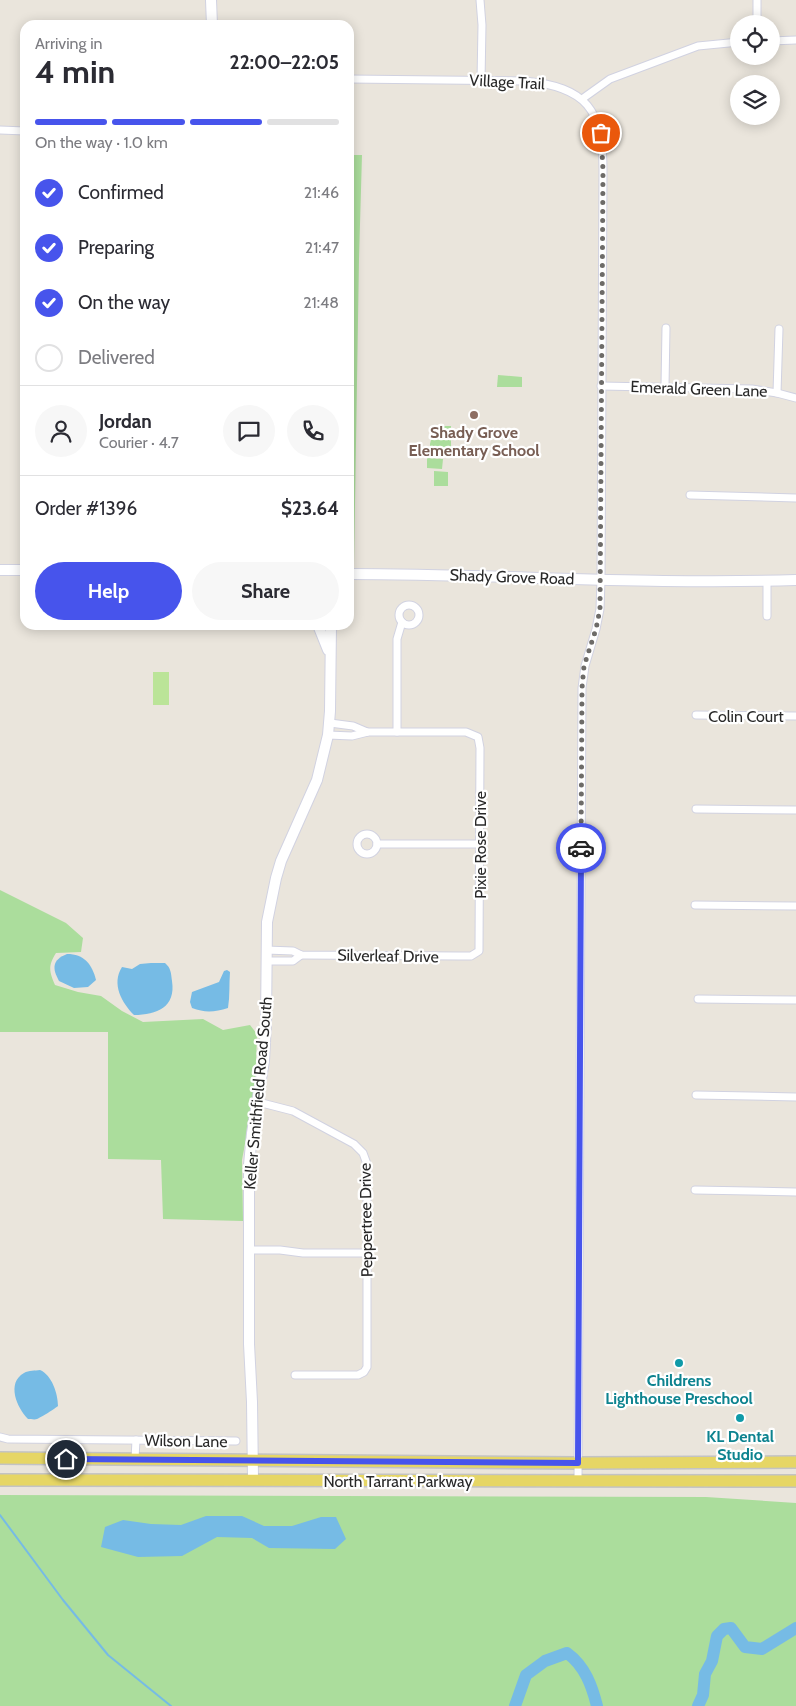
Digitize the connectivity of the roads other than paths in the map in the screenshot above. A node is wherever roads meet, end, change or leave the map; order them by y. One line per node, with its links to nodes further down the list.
1 (211, 0): 5 (main road)
2 (480, 0): 10 (street)
3 (757, 0): 4 (street)
4 (757, 15)
5 (212, 20)
6 (796, 40): 7 (street)
7 (780, 41)
8 (730, 43): 11 (street)
9 (354, 79): 10 (street, Village Trail)
10 (481, 81): 11 (street, Village Trail)
11 (582, 100): 16 (street)
12 (0, 130): 13 (street)
13 (20, 131)
14 (666, 328): 17 (street)
15 (779, 329): 18 (street)
16 (601, 386): 17 (street, Emerald Green Lane); 25 (street)
17 (665, 386): 18 (street, Emerald Green Lane)
18 (777, 392): 19 (street, Emerald Green Lane)
19 (796, 398)
20 (690, 495): 21 (street)
21 (796, 498)
22 (0, 570): 23 (main road)
23 (20, 570)
24 (354, 574): 25 (main road, Shady Grove Road)
25 (601, 580): 27 (main road, Shady Grove Road); 67 (street)
26 (796, 580): 27 (main road, Shady Grove Road)
27 (767, 581): 28 (street)
28 (767, 616)
29 (402, 622): 37 (street)
30 (320, 630): 32 (main road, Keller Smithfield Road South)
31 (331, 630): 32 (main road, Keller Smithfield Road South)
32 (331, 658): 35 (main road, Keller Smithfield Road South)
33 (696, 715): 34 (street, Colin Court)
34 (796, 716)
35 (330, 724): 36 (street); 38 (main road, Keller Smithfield Road South)
36 (368, 732): 37 (street); 38 (street)
37 (397, 732): 42 (street, Pixie Rose Drive)
38 (328, 735): 45 (main road, Keller Smithfield Road South)
39 (696, 809): 40 (street)
40 (796, 810)
41 (377, 844): 42 (street)
42 (480, 844): 47 (street, Pixie Rose Drive)
43 (695, 905): 44 (street)
44 (796, 906)
45 (266, 950): 46 (street, Silverleaf Drive); 48 (main road, Keller Smithfield Road South)
46 (301, 955): 47 (street, Silverleaf Drive); 48 (street, Silverleaf Drive)
47 (475, 955)
48 (267, 961): 53 (main road, Keller Smithfield Road South)
49 (698, 999): 50 (street)
50 (796, 1000)
51 (696, 1095): 52 (street)
52 (796, 1097)
53 (258, 1102): 56 (main road, Keller Smithfield Road South); 57 (street, Peppertree Drive)
54 (695, 1190): 55 (street)
55 (796, 1192)
56 (250, 1250): 57 (street); 64 (main road, Keller Smithfield Road South)
57 (368, 1253): 58 (street, Peppertree Drive)
58 (295, 1375)
59 (0, 1437): 60 (street, Wilson Lane)
60 (136, 1440): 61 (street, Wilson Lane); 63 (street, Wilson Lane)
61 (236, 1441)
62 (0, 1458): 63 (main road, North Tarrant Parkway)
63 (135, 1459): 64 (main road, North Tarrant Parkway)
64 (253, 1460): 65 (main road, North Tarrant Parkway); 68 (main road, Keller Smithfield Road South)
65 (429, 1460): 67 (main road, North Tarrant Parkway); 71 (main road)
66 (796, 1462): 67 (main road, North Tarrant Parkway)
67 (578, 1463): 72 (street)
68 (253, 1479): 69 (main road, North Tarrant Parkway); 71 (main road, North Tarrant Parkway)
69 (0, 1480)
70 (796, 1481): 72 (main road, North Tarrant Parkway)
71 (428, 1482): 72 (main road, North Tarrant Parkway)
72 (578, 1482)

